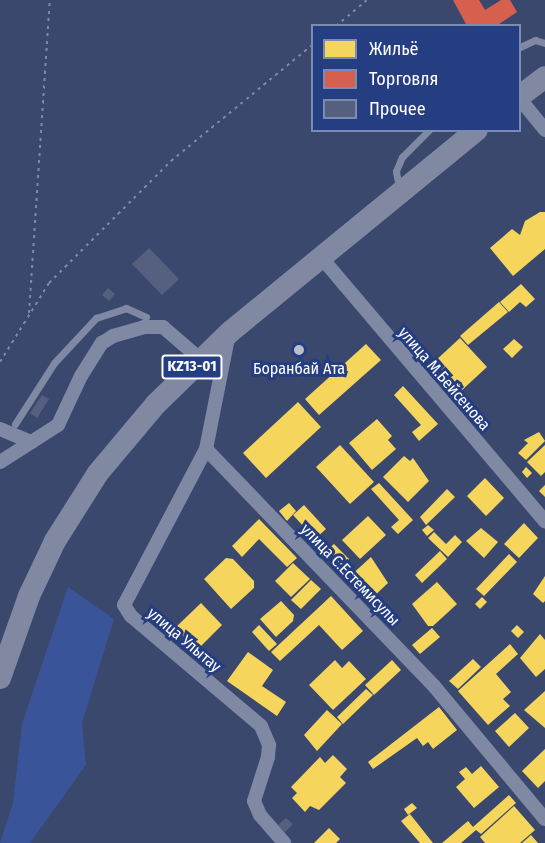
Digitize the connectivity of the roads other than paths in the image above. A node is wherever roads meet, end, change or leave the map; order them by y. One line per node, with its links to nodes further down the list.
1 (545, 43): 2 (lane)
2 (521, 46)
3 (545, 77): 4 (highway)
4 (521, 96)
5 (521, 100): 6 (street)
6 (545, 130)
7 (427, 132): 9 (lane)
8 (475, 132): 9 (highway, KZ13-01)
9 (400, 192): 10 (highway, KZ13-01)
10 (320, 256): 12 (highway, KZ13-01); 18 (street, улица М.Бейсенова)
11 (148, 322): 13 (street); 14 (lane); 15 (street)
12 (230, 332): 13 (highway, KZ13-01); 16 (street)
13 (200, 359): 19 (highway, KZ13-01)
14 (8, 429): 15 (street)
15 (31, 442): 17 (street)
16 (206, 449): 21 (street, улица С.Естемисулы); 22 (street, улица Улытау)
17 (0, 462)
18 (545, 521)
19 (6, 646): 20 (highway, KZ13-01)
20 (0, 678)
21 (545, 819)
22 (284, 843)

